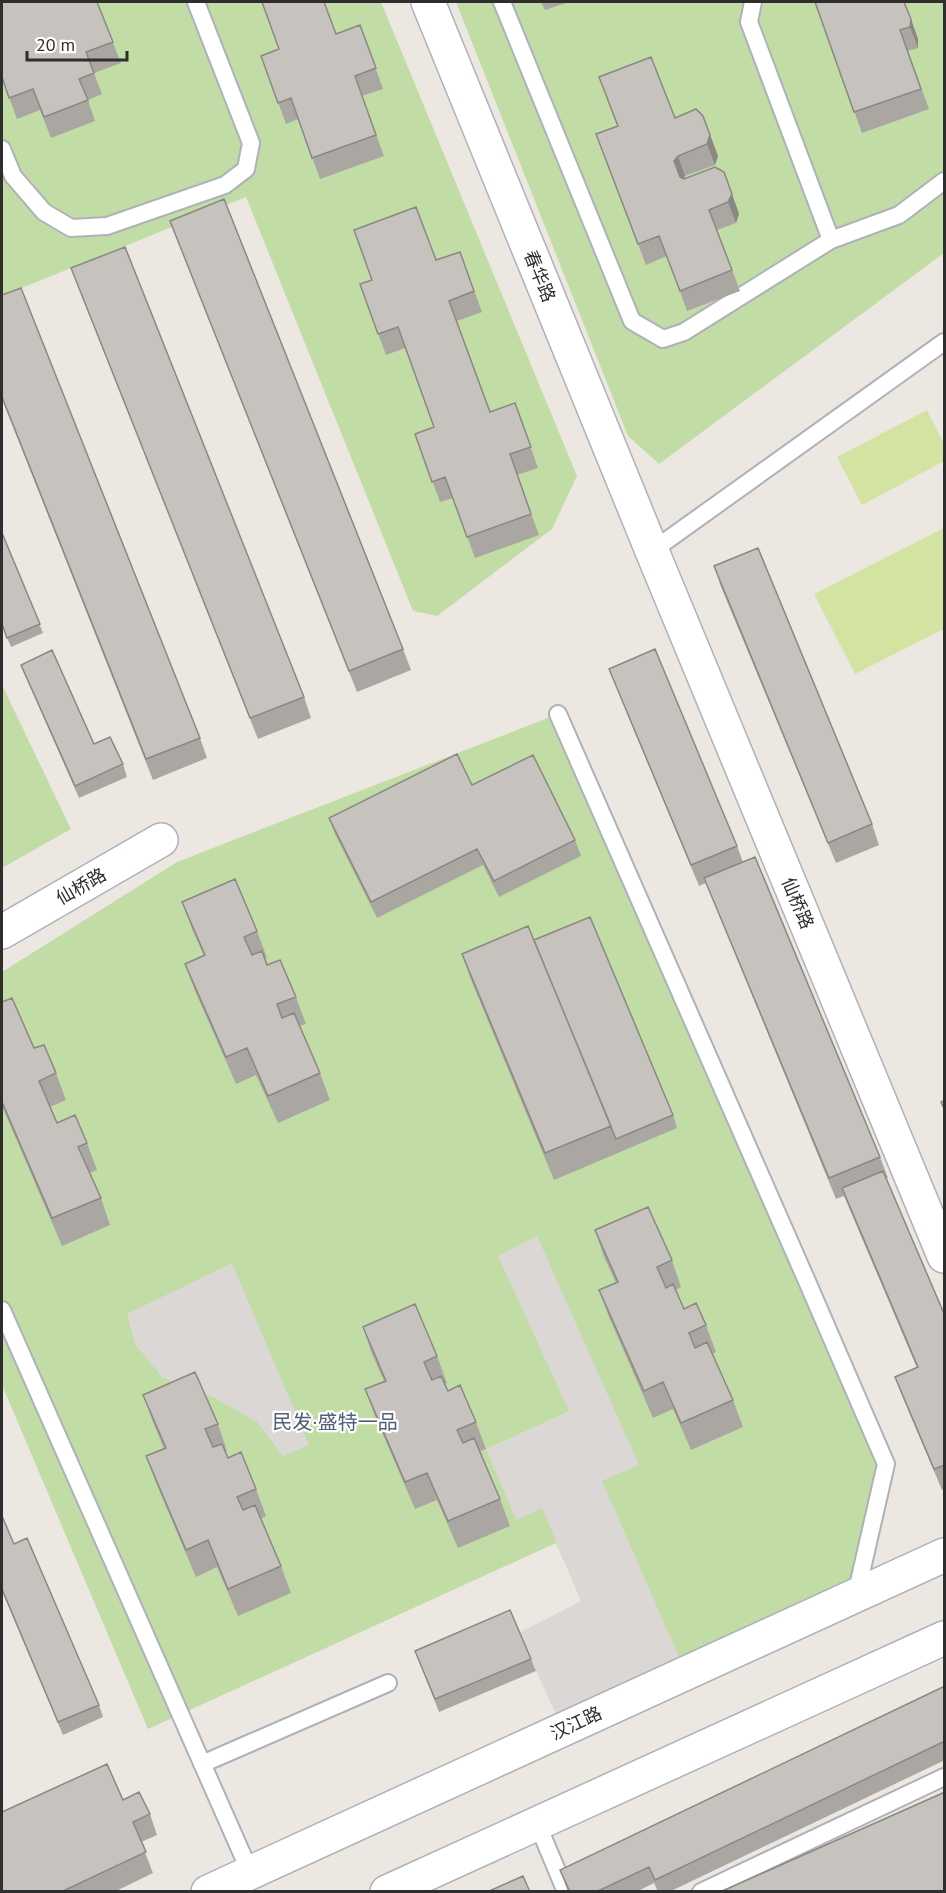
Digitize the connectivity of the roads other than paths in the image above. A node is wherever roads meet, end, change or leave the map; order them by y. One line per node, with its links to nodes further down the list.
1 (196, 2): 5 (lane)
2 (428, 2): 9 (street, 春华路)
3 (502, 2): 7 (lane)
4 (753, 2): 7 (lane)
5 (2, 149)
6 (945, 181): 7 (lane)
7 (831, 240)
8 (945, 342): 9 (lane)
9 (652, 551): 13 (street, 仙桥路)
10 (558, 714): 16 (lane)
11 (161, 840): 12 (street, 仙桥路)
12 (2, 932)
13 (945, 1256)
14 (2, 1310): 19 (lane)
15 (945, 1555): 16 (street, 汉江路)
16 (855, 1595): 22 (street, 汉江路)
17 (945, 1638): 21 (street)
18 (388, 1683): 19 (lane)
19 (202, 1764): 22 (lane)
20 (945, 1777): 26 (lane)
21 (537, 1823): 24 (street); 25 (lane)
22 (250, 1872): 23 (street, 汉江路)
23 (208, 1892)
24 (387, 1892)
25 (566, 1892)
26 (700, 1892)

